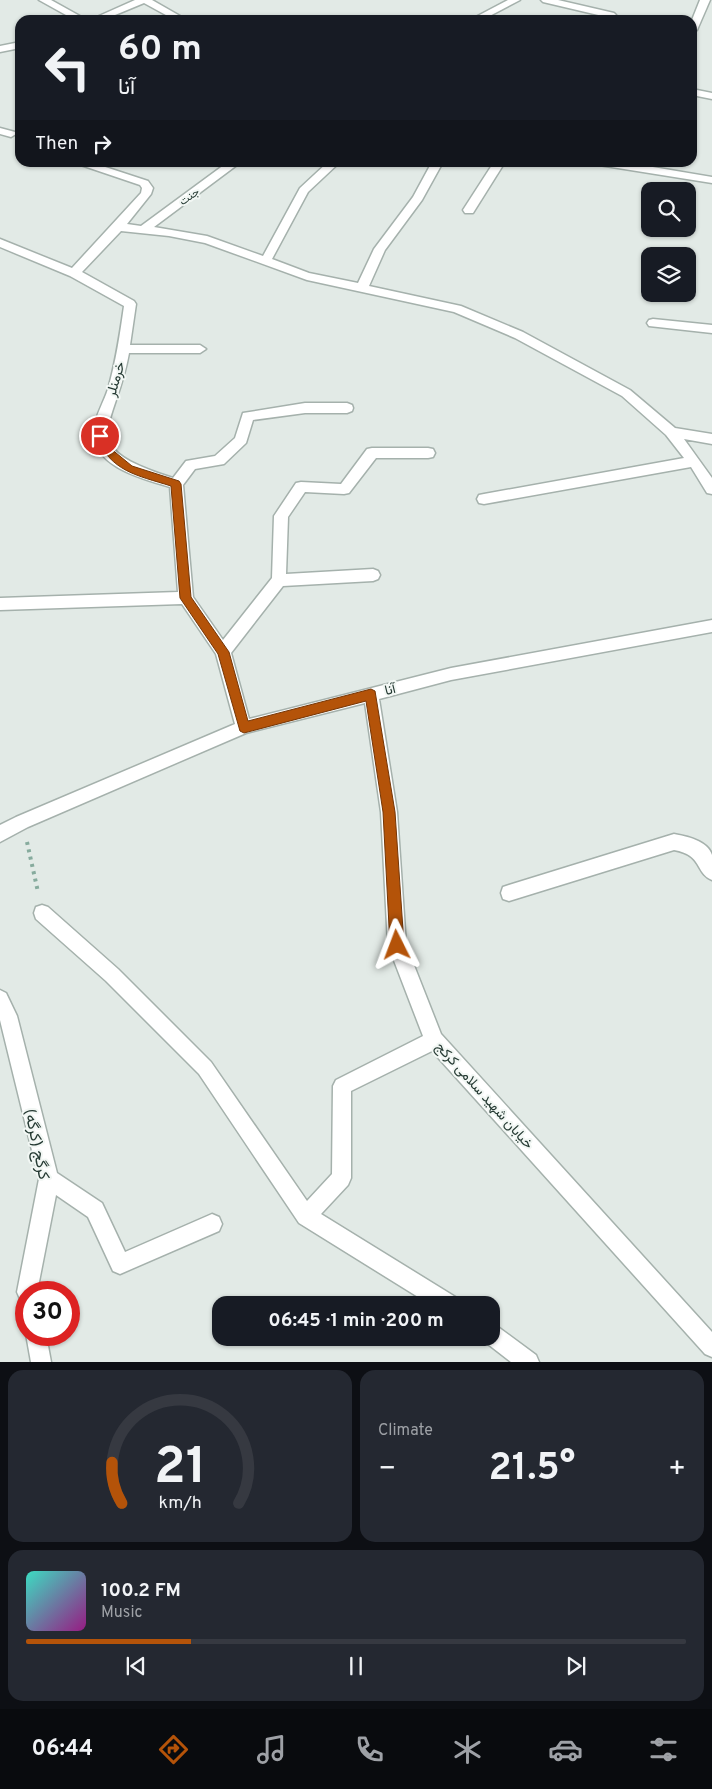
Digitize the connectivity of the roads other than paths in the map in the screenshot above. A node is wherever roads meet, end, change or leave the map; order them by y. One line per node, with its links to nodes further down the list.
1 (44, 0): 6 (street)
2 (144, 0): 7 (street); 8 (street)
3 (515, 0): 9 (street)
4 (546, 0): 10 (street)
5 (705, 0): 11 (street)
6 (72, 15)
7 (107, 15)
8 (172, 15)
9 (485, 15)
10 (611, 15)
11 (697, 18)
12 (15, 46): 13 (street)
13 (0, 49)
14 (697, 93): 15 (street)
15 (712, 96)
16 (0, 131): 17 (street)
17 (11, 134)
18 (93, 167): 26 (street)
19 (229, 167): 27 (street, جنت)
20 (329, 167): 29 (street)
21 (435, 167): 31 (street)
22 (497, 167): 25 (street)
23 (630, 167): 24 (street)
24 (712, 180)
25 (468, 210)
26 (118, 227): 27 (street); 30 (street)
27 (142, 230): 29 (street)
28 (0, 243): 30 (street)
29 (266, 262): 31 (street)
30 (74, 273): 34 (street, خرمنلر)
31 (362, 288): 37 (street)
32 (653, 323): 33 (street)
33 (712, 329)
34 (123, 349): 35 (street); 41 (street, خرمنلر)
35 (200, 350)
36 (347, 408): 41 (street)
37 (671, 432): 38 (street); 40 (street)
38 (712, 438)
39 (428, 452): 45 (street)
40 (694, 461): 42 (street); 43 (street)
41 (176, 484): 46 (street)
42 (712, 489)
43 (484, 499)
44 (373, 575): 45 (street)
45 (279, 580): 49 (street)
46 (186, 598): 47 (street); 49 (street)
47 (0, 604)
48 (712, 626): 50 (street, آنا)
49 (223, 652): 51 (street)
50 (371, 694): 51 (street, آنا); 58 (street, خیابان شهید سلامی کرکج)
51 (244, 727): 52 (street, آنا)
52 (0, 834)
53 (712, 872): 54 (street)
54 (509, 893)
55 (42, 913): 60 (street)
56 (0, 999): 57 (street, کرگج (کرگه))
57 (4, 1019): 59 (street, کرگج (کرگه))
58 (434, 1040): 60 (street); 66 (street, خیابان شهید سلامی کرکج)
59 (49, 1179): 61 (street); 62 (street, کرگج (کرگه))
60 (306, 1216): 63 (street)
61 (212, 1224)
62 (29, 1281)
63 (435, 1296)
64 (500, 1341): 68 (street)
65 (38, 1346): 67 (street)
66 (712, 1347)
67 (41, 1362)
68 (529, 1362)

